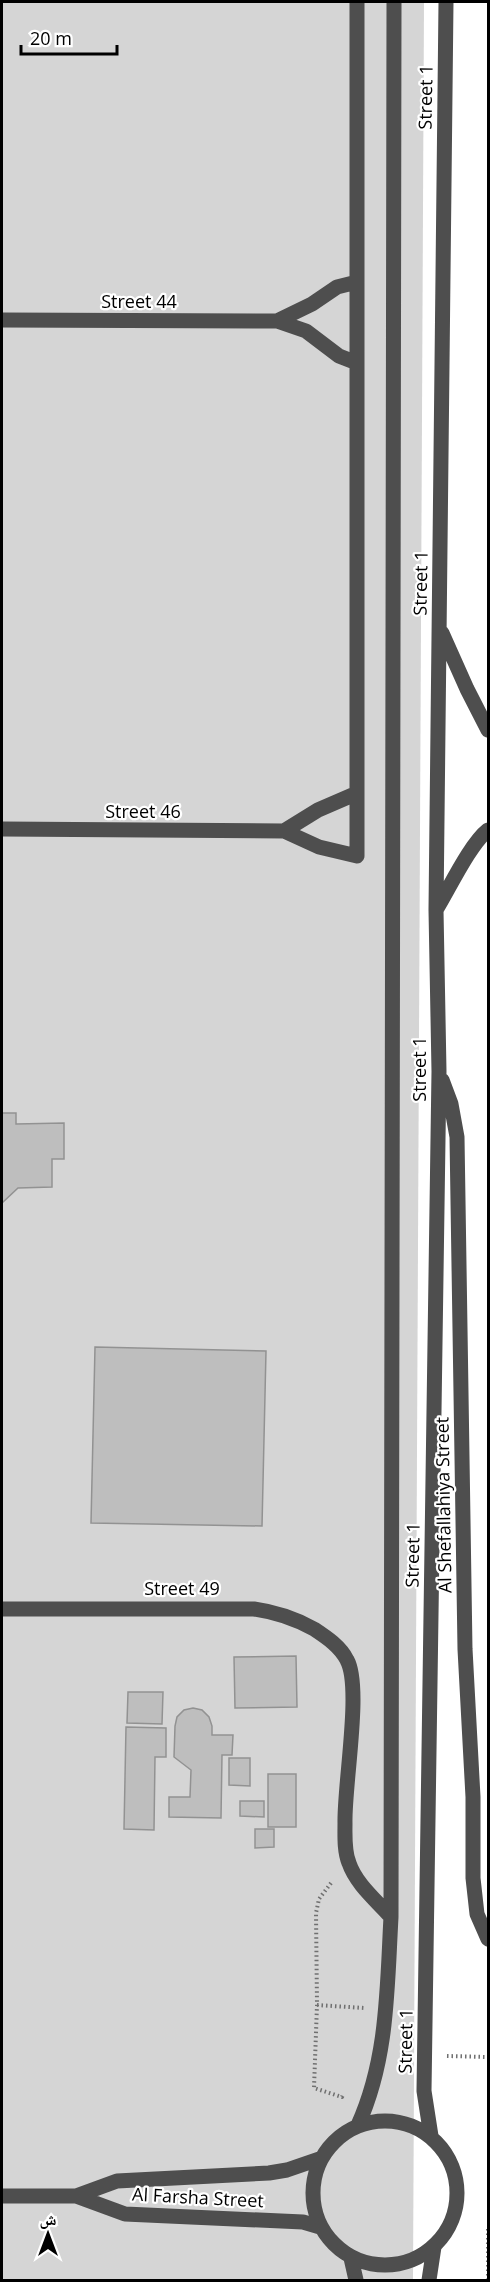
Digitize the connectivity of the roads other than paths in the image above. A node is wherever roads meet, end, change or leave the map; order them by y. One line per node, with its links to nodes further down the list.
1 (357, 2): 4 (street)
2 (394, 2): 17 (street, Street 1)
3 (446, 2): 8 (street, Street 1)
4 (357, 282): 6 (street, Street 44); 7 (street)
5 (2, 320): 6 (street, Street 44)
6 (277, 321): 7 (street, Street 44)
7 (357, 363): 10 (street)
8 (439, 628): 9 (street); 14 (street, Street 1)
9 (489, 730)
10 (355, 794): 13 (street); 13 (street, Street 46)
11 (2, 830): 13 (street, Street 46)
12 (489, 830): 14 (street)
13 (284, 831)
14 (436, 910): 15 (street, Street 1)
15 (439, 1071): 18 (street, Al Shefallahiya Street); 20 (street, Street 1)
16 (2, 1609): 17 (street, Street 49)
17 (391, 1917): 19 (street, Street 1)
18 (489, 1939)
19 (358, 2125): 20 (street); 21 (street)
20 (431, 2136): 25 (street)
21 (319, 2159): 23 (street, Al Farsha Street); 24 (street)
22 (2, 2196): 23 (street, Al Farsha Street)
23 (76, 2196): 24 (street, Al Farsha Street)
24 (320, 2227): 26 (street)
25 (434, 2247): 26 (street); 28 (street)
26 (351, 2258): 27 (street)
27 (356, 2280)
28 (429, 2280)

